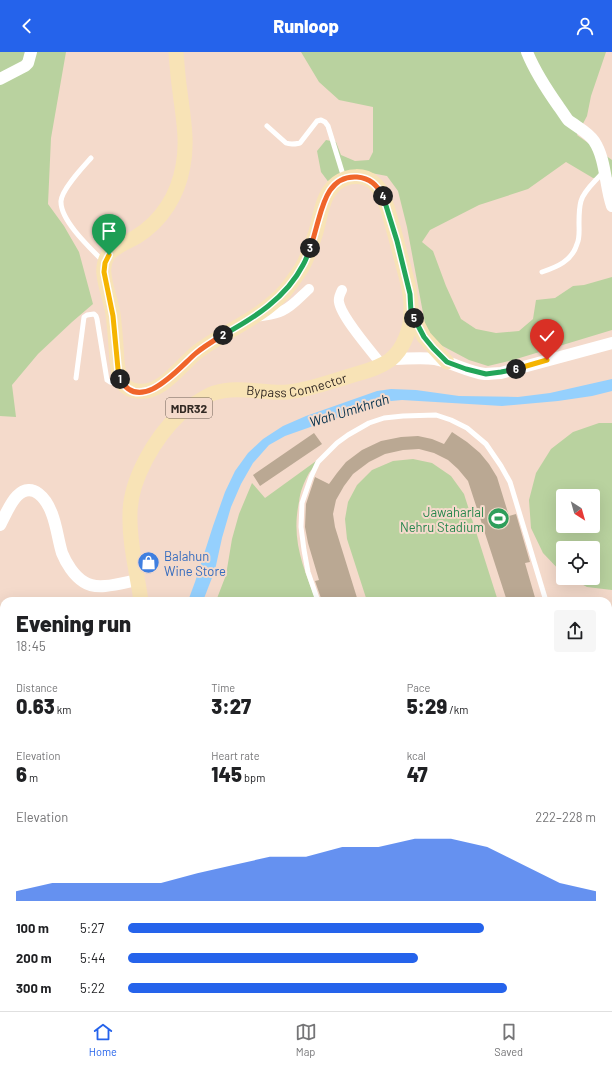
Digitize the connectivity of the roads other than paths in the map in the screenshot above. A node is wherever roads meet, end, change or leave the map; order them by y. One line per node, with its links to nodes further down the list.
1 (31, 52): 4 (street)
2 (176, 52): 10 (main road)
3 (527, 52): 7 (street)
4 (0, 78)
5 (267, 126): 8 (lane)
6 (91, 158): 10 (lane)
7 (604, 171): 9 (street); 11 (lane)
8 (344, 179): 14 (main road); 15 (main road, MDR32)
9 (612, 206)
10 (105, 263): 20 (main road)
11 (542, 272)
12 (309, 288): 15 (street)
13 (342, 290): 17 (street)
14 (411, 312): 17 (main road); 18 (main road)
15 (251, 318): 20 (main road, MDR32)
16 (612, 343): 18 (street, Bypass Connector)
17 (387, 362): 18 (street, Bypass Connector); 22 (main road, Bypass Connector / MDR32)
18 (447, 362)
19 (76, 378): 20 (lane)
20 (123, 384)
21 (0, 525): 22 (street)
22 (138, 580): 23 (main road, Bypass Connector / MDR32)
23 (140, 597)
24 (317, 597): 25 (lane)
25 (545, 597)

